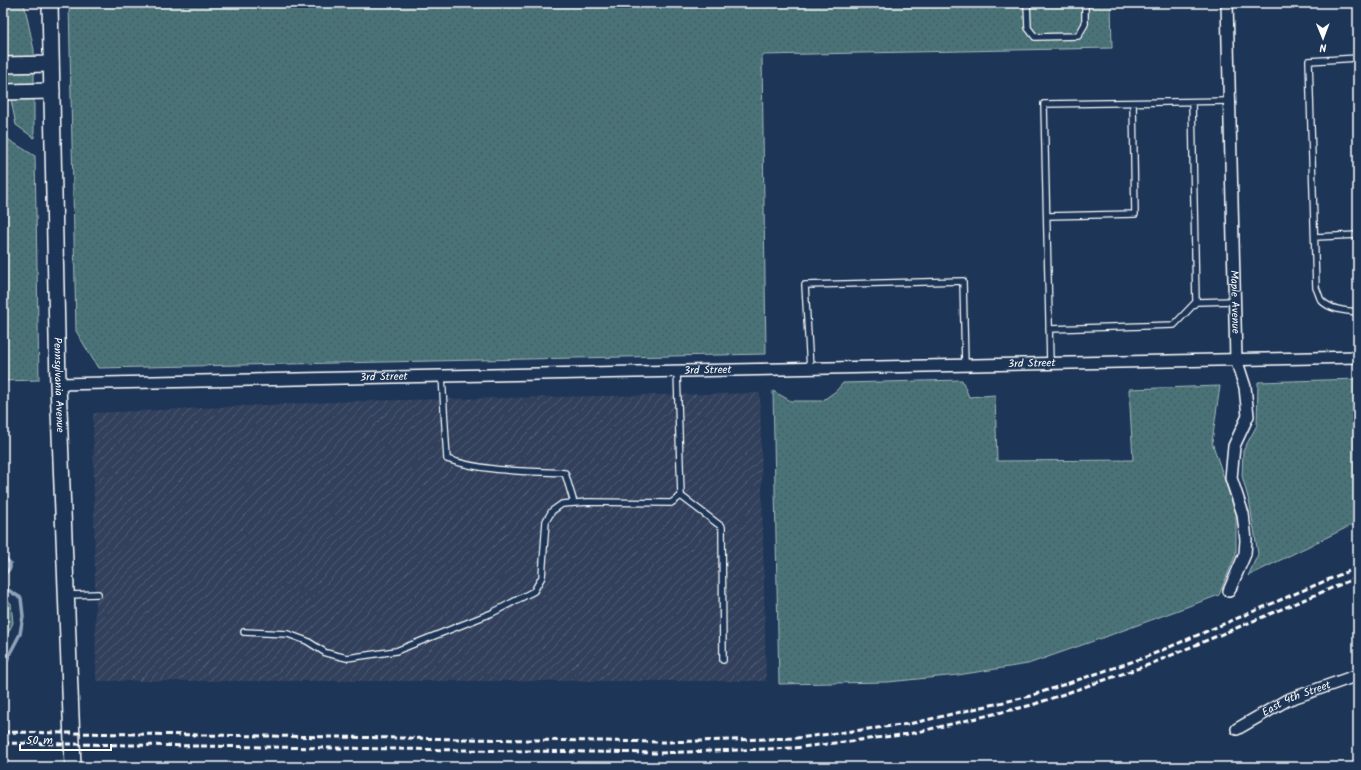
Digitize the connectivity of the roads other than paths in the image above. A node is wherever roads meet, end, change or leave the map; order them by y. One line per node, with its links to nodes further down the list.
1 (50, 3): 6 (street, Pennsylvania Avenue)
2 (1027, 3): 3 (lane)
3 (1085, 3)
4 (1227, 3): 10 (street, Maple Avenue)
5 (1358, 58): 15 (lane)
6 (51, 64): 7 (street); 8 (street, Pennsylvania Avenue)
7 (3, 65)
8 (52, 91): 9 (street); 27 (street, Pennsylvania Avenue)
9 (3, 92)
10 (1230, 101): 11 (lane); 16 (street, Maple Avenue)
11 (1192, 102): 12 (lane); 17 (lane)
12 (1133, 103): 13 (lane); 13 (lane)
13 (1046, 216): 19 (lane)
14 (1358, 235): 15 (lane)
15 (1315, 237): 18 (lane)
16 (1234, 301): 17 (lane); 21 (street, Maple Avenue)
17 (1196, 302): 19 (lane)
18 (1358, 312)
19 (1049, 329): 22 (lane)
20 (1358, 357): 21 (street, 3rd Street)
21 (1236, 360): 22 (street, 3rd Street); 30 (street, Maple Avenue)
22 (1050, 363): 23 (street, 3rd Street)
23 (965, 365): 24 (street, 3rd Street); 24 (lane)
24 (810, 368): 25 (street, 3rd Street)
25 (677, 371): 26 (street, 3rd Street); 28 (lane)
26 (442, 376): 27 (street, 3rd Street); 29 (lane)
27 (58, 384): 32 (street, Pennsylvania Avenue)
28 (681, 496): 29 (lane); 34 (lane)
29 (574, 503): 33 (lane)
30 (1229, 591)
31 (98, 594): 32 (lane)
32 (66, 595): 37 (street, Pennsylvania Avenue)
33 (244, 632)
34 (723, 660)
35 (1358, 674): 36 (street, East 4th Street)
36 (1237, 729)
37 (73, 767)

